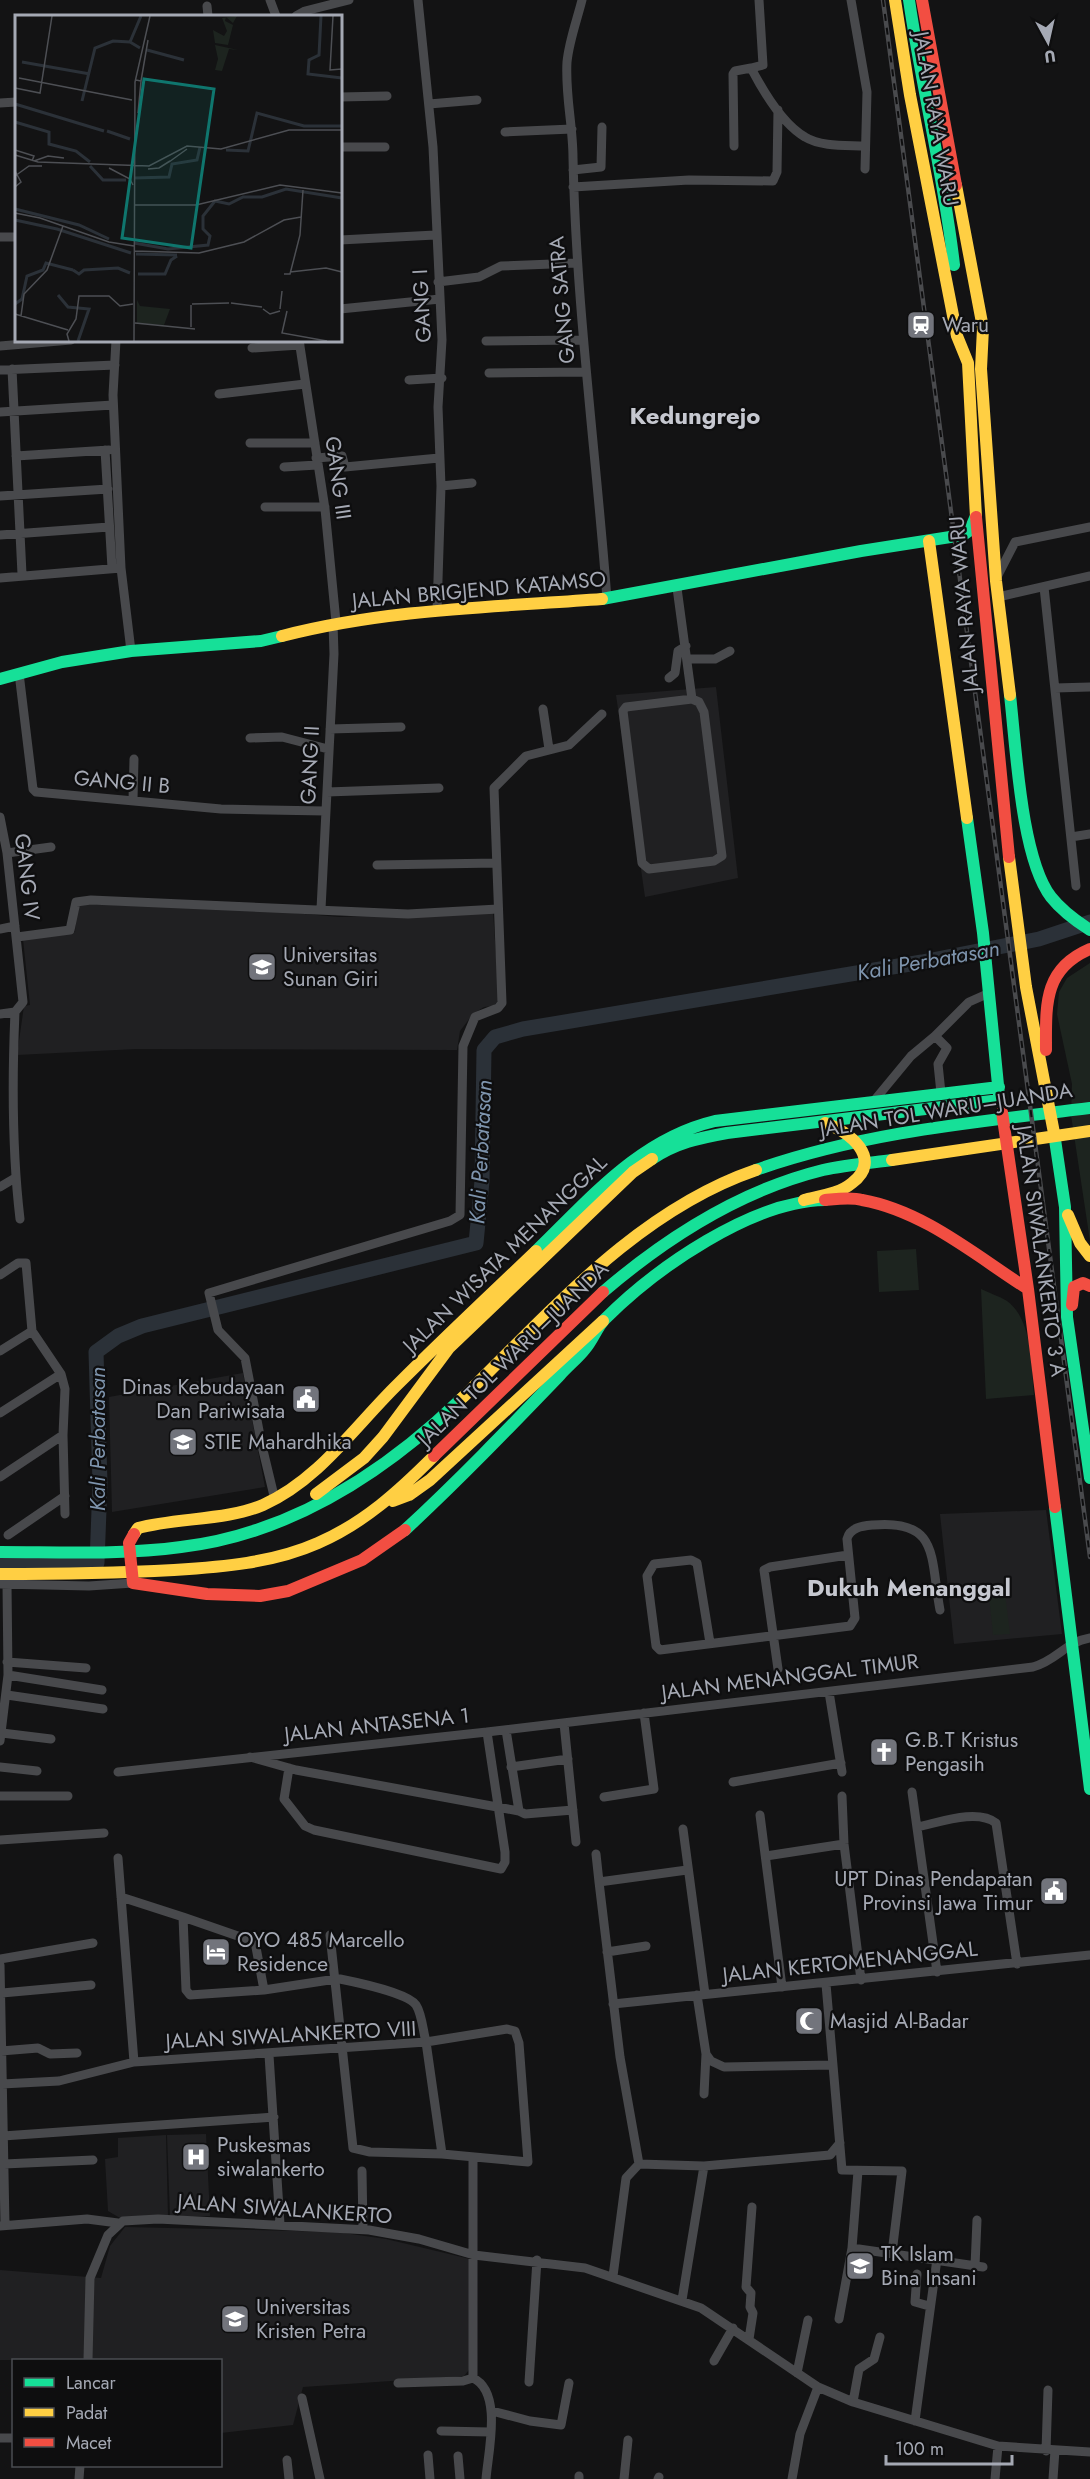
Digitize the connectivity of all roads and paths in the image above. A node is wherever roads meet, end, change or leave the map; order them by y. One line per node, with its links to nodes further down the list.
1 (270, 0): 10 (street)
2 (349, 0): 11 (street)
3 (418, 0): 18 (street, GANG I)
4 (582, 0): 21 (street, GANG SATRA)
5 (759, 0): 12 (street)
6 (850, 0): 24 (street)
7 (895, 0): 44 (main road, JALAN RAYA WARU)
8 (909, 0): 30 (main road)
9 (922, 0): 47 (main road, JALAN RAYA WARU)
10 (276, 15)
11 (298, 15)
12 (752, 68): 19 (street); 23 (street)
13 (387, 96): 14 (street)
14 (342, 97)
15 (477, 100): 18 (street)
16 (15, 102): 17 (street)
17 (0, 103)
18 (429, 104): 31 (street, GANG I)
19 (778, 110): 24 (street); 29 (street)
20 (602, 127): 28 (street)
21 (572, 129): 22 (street); 28 (street, GANG SATRA)
22 (505, 132)
23 (734, 146)
24 (865, 146): 27 (street)
25 (342, 147): 26 (street)
26 (385, 147)
27 (865, 169)
28 (573, 170): 29 (street, GANG SATRA)
29 (573, 187): 33 (street, GANG SATRA)
30 (949, 221): 44 (main road); 47 (main road)
31 (435, 235): 32 (street); 34 (street, GANG I)
32 (342, 240)
33 (578, 263): 34 (street); 37 (street, GANG SATRA)
34 (438, 282): 35 (street, GANG I)
35 (440, 299): 36 (street); 51 (street, GANG I)
36 (342, 309)
37 (584, 340): 38 (street); 49 (street, GANG SATRA)
38 (486, 341)
39 (47, 342): 42 (street)
40 (116, 342): 45 (street)
41 (300, 343): 43 (street); 53 (street, GANG III)
42 (0, 346)
43 (252, 348)
44 (968, 363): 73 (main road, JALAN RAYA WARU)
45 (115, 364): 46 (street); 55 (street)
46 (12, 369): 48 (street); 56 (street)
47 (981, 369): 85 (main road, JALAN RAYA WARU)
48 (0, 370)
49 (586, 372): 50 (street); 89 (street, GANG SATRA)
50 (489, 373)
51 (442, 378): 52 (street); 63 (street, GANG I)
52 (409, 380)
53 (305, 384): 54 (street); 58 (street, GANG III)
54 (219, 394)
55 (113, 405): 56 (street); 60 (street)
56 (14, 411): 57 (street); 62 (street)
57 (0, 412)
58 (315, 442): 59 (street); 64 (street, GANG III)
59 (250, 443)
60 (116, 449): 61 (street); 81 (street)
61 (105, 450): 62 (street); 68 (street)
62 (16, 456): 69 (street)
63 (439, 458): 64 (street); 67 (street, GANG I)
64 (317, 461): 65 (street); 72 (street, GANG III)
65 (284, 467)
66 (472, 483): 67 (street)
67 (441, 486): 90 (street, GANG I)
68 (108, 489): 69 (street); 74 (street)
69 (18, 495): 70 (street); 76 (street)
70 (0, 496)
71 (265, 507): 72 (street)
72 (325, 507): 91 (street, GANG III)
73 (976, 518): 78 (main road); 80 (main road, JALAN RAYA WARU)
74 (109, 527): 76 (street); 81 (street)
75 (1090, 527): 85 (street)
76 (20, 534): 77 (street); 82 (street)
77 (0, 535)
78 (963, 535): 79 (main road, JALAN BRIGJEND KATAMSO); 80 (main road)
79 (929, 541): 87 (main road, JALAN BRIGJEND KATAMSO); 129 (main road, JALAN SIWALANKERTO 3 A)
80 (978, 554): 133 (main road, JALAN RAYA WARU)
81 (117, 568): 82 (street); 93 (street)
82 (22, 574): 84 (street)
83 (1090, 576): 86 (street)
84 (0, 578)
85 (996, 581): 88 (main road, JALAN RAYA WARU)
86 (1044, 587): 88 (street); 100 (street)
87 (677, 588): 89 (main road, JALAN BRIGJEND KATAMSO); 92 (street)
88 (998, 597): 126 (main road, JALAN RAYA WARU)
89 (607, 599): 90 (main road, JALAN BRIGJEND KATAMSO)
90 (437, 610): 91 (main road, JALAN BRIGJEND KATAMSO)
91 (334, 622): 93 (main road, JALAN BRIGJEND KATAMSO); 105 (street, GANG II)
92 (686, 646): 95 (street); 97 (street)
93 (131, 651): 96 (main road, JALAN BRIGJEND KATAMSO)
94 (730, 651): 95 (street)
95 (689, 659): 101 (street)
96 (19, 673): 98 (main road, JALAN BRIGJEND KATAMSO); 112 (street, GANG II B)
97 (669, 678)
98 (0, 679)
99 (1090, 687): 100 (street)
100 (1055, 688): 116 (street)
101 (692, 699): 101 (street)
102 (543, 710): 108 (street)
103 (602, 714): 108 (street)
104 (401, 728): 105 (street)
105 (330, 729): 107 (street, GANG II)
106 (250, 738): 107 (street)
107 (328, 748): 111 (street, GANG II)
108 (549, 749): 119 (street)
109 (134, 759): 112 (street)
110 (439, 788): 111 (street)
111 (327, 792): 113 (street, GANG II)
112 (133, 800): 113 (street, GANG II B)
113 (326, 811): 122 (street, GANG II)
114 (0, 817): 118 (street, GANG IV)
115 (1090, 834): 116 (street)
116 (1071, 837): 121 (street)
117 (51, 848): 118 (street)
118 (7, 853): 124 (street, GANG IV)
119 (496, 862): 120 (street); 123 (street)
120 (377, 865)
121 (1076, 886)
122 (321, 909): 123 (street); 127 (street)
123 (498, 909): 160 (street)
124 (15, 926): 125 (street); 127 (street, GANG IV)
125 (0, 929)
126 (1088, 929)
127 (17, 937): 130 (street, GANG IV)
128 (1090, 949): 133 (main road)
129 (987, 994): 132 (street); 134 (main road, JALAN SIWALANKERTO 3 A)
130 (15, 1012): 131 (street); 141 (street, GANG IV)
131 (0, 1014)
132 (935, 1036): 135 (street); 137 (street)
133 (1045, 1077): 144 (main road, JALAN RAYA WARU)
134 (999, 1087): 135 (main road, JALAN WISATA MENANGGAL); 136 (main road, JALAN SIWALANKERTO 3 A)
135 (941, 1093): 137 (main road, JALAN WISATA MENANGGAL)
136 (1000, 1100): 139 (main road); 149 (main road, JALAN SIWALANKERTO 3 A)
137 (873, 1102): 160 (main road, JALAN WISATA MENANGGAL)
138 (1090, 1107): 163 (main road, JALAN TOL WARU–JUANDA)
139 (815, 1122): 143 (main road); 163 (main road)
140 (1090, 1131): 161 (main road, JALAN TOL WARU–JUANDA)
141 (15, 1178): 142 (street); 145 (street, GANG IV)
142 (0, 1187)
143 (804, 1200): 149 (main road); 150 (main road)
144 (1065, 1207): 146 (main road); 153 (main road)
145 (20, 1219)
146 (1090, 1256)
147 (0, 1275): 151 (street)
148 (1090, 1286): 153 (main road)
149 (1028, 1289): 175 (main road, JALAN SIWALANKERTO 3 A)
150 (603, 1321): 161 (main road); 168 (main road)
151 (32, 1331): 152 (street); 154 (street)
152 (0, 1352)
153 (1075, 1360): 158 (main road)
154 (61, 1374): 155 (street); 156 (street)
155 (0, 1413)
156 (63, 1435): 157 (street); 159 (street)
157 (0, 1477)
158 (1090, 1478)
159 (65, 1496): 162 (street); 164 (street)
160 (275, 1500): 168 (main road, JALAN WISATA MENANGGAL)
161 (386, 1503): 167 (main road, JALAN TOL WARU–JUANDA)
162 (65, 1514)
163 (246, 1532): 165 (main road, JALAN TOL WARU–JUANDA)
164 (8, 1535)
165 (0, 1552)
166 (848, 1555): 169 (street); 170 (street); 170 (street)
167 (2, 1581): 168 (street); 172 (street)
168 (133, 1583)
169 (940, 1610)
170 (773, 1634): 174 (street); 178 (street)
171 (1090, 1638): 175 (street, JALAN MENANGGAL TIMUR)
172 (7, 1639): 173 (street); 176 (street)
173 (18, 1640)
174 (710, 1643): 174 (street)
175 (1070, 1644): 181 (street, JALAN MENANGGAL TIMUR); 198 (main road, JALAN SIWALANKERTO 3 A)
176 (7, 1662): 177 (street); 179 (street)
177 (86, 1668)
178 (778, 1670)
179 (8, 1675): 180 (street); 182 (street)
180 (102, 1689)
181 (829, 1692): 184 (street, JALAN MENANGGAL TIMUR); 197 (street)
182 (7, 1695): 183 (street); 188 (street)
183 (103, 1709)
184 (644, 1713): 185 (street, JALAN MENANGGAL TIMUR); 203 (street)
185 (564, 1723): 186 (street, JALAN MENANGGAL TIMUR); 191 (street)
186 (506, 1730): 187 (street, JALAN MENANGGAL TIMUR); 193 (street)
187 (487, 1732): 190 (street, JALAN ANTASENA 1); 204 (street, JALAN ANTASENA 1)
188 (1, 1737): 189 (street)
189 (51, 1739)
190 (247, 1756): 194 (street); 196 (street, JALAN ANTASENA 1)
191 (568, 1759): 193 (street); 205 (street)
192 (0, 1767): 195 (street)
193 (511, 1767): 206 (street)
194 (289, 1768): 204 (street); 204 (street, JALAN ANTASENA 1)
195 (37, 1771)
196 (118, 1772)
197 (733, 1782)
198 (1090, 1789)
199 (912, 1792): 208 (street)
200 (0, 1796): 201 (street)
201 (68, 1796)
202 (842, 1796): 213 (street)
203 (604, 1797)
204 (498, 1807): 206 (street)
205 (573, 1810): 206 (street); 212 (street)
206 (519, 1811)
207 (760, 1815): 215 (street)
208 (917, 1827): 227 (street); 229 (street)
209 (683, 1829): 217 (street)
210 (104, 1833): 211 (street)
211 (0, 1840)
212 (576, 1842)
213 (844, 1844): 215 (street); 231 (street)
214 (596, 1854): 218 (street)
215 (766, 1856): 234 (street)
216 (117, 1858): 219 (street)
217 (687, 1870): 218 (street); 237 (street)
218 (599, 1882): 224 (street)
219 (121, 1897): 220 (street); 245 (street)
220 (183, 1917): 235 (street); 235 (street)
221 (330, 1935): 230 (street)
222 (93, 1943): 226 (street)
223 (646, 1946): 224 (street)
224 (607, 1952): 238 (street)
225 (1090, 1955): 227 (street, JALAN KERTOMENANGGAL)
226 (0, 1959)
227 (1017, 1964): 229 (street, JALAN KERTOMENANGGAL)
228 (0, 1965): 236 (street)
229 (937, 1972): 231 (street, JALAN KERTOMENANGGAL)
230 (336, 1979): 235 (street); 239 (street); 240 (street)
231 (861, 1980): 232 (street, JALAN KERTOMENANGGAL)
232 (826, 1984): 234 (street, JALAN KERTOMENANGGAL); 246 (street)
233 (91, 1985): 236 (street)
234 (782, 1987): 237 (street, JALAN KERTOMENANGGAL)
235 (264, 1990)
236 (2, 1992): 241 (street)
237 (701, 1995): 238 (street, JALAN KERTOMENANGGAL); 243 (street)
238 (613, 2004): 256 (street)
239 (426, 2042): 240 (street, JALAN SIWALANKERTO VIII); 253 (street, JALAN SIWALANKERTO VIII); 254 (street)
240 (343, 2050): 244 (street, JALAN SIWALANKERTO VIII); 253 (street)
241 (1, 2051): 242 (street); 247 (street)
242 (77, 2053)
243 (706, 2054): 246 (street); 249 (street)
244 (269, 2055): 245 (street, JALAN SIWALANKERTO VIII); 250 (street)
245 (134, 2062): 248 (street, JALAN SIWALANKERTO VIII)
246 (833, 2065): 252 (street)
247 (1, 2071): 248 (street)
248 (1, 2089): 251 (street)
249 (704, 2094)
250 (274, 2117): 251 (street); 264 (street)
251 (3, 2136): 258 (street)
252 (840, 2143): 257 (street); 259 (street)
253 (442, 2154): 254 (street)
254 (473, 2157): 269 (street)
255 (93, 2160): 258 (street)
256 (639, 2164): 257 (street); 273 (street)
257 (704, 2166): 274 (street)
258 (3, 2169): 265 (street)
259 (858, 2170): 267 (street); 268 (street)
260 (362, 2171): 266 (street)
261 (752, 2207): 280 (street)
262 (977, 2220): 270 (street)
263 (118, 2223): 264 (street, JALAN SIWALANKERTO); 265 (street, JALAN SIWALANKERTO); 281 (street)
264 (280, 2224): 266 (street, JALAN SIWALANKERTO)
265 (2, 2225)
266 (363, 2229): 269 (street, JALAN SIWALANKERTO)
267 (852, 2248): 268 (street); 276 (street)
268 (892, 2253): 270 (street)
269 (474, 2255): 271 (street, JALAN SIWALANKERTO); 284 (street)
270 (937, 2259): 275 (street)
271 (537, 2260): 273 (street, JALAN SIWALANKERTO); 285 (street)
272 (917, 2274): 275 (street)
273 (613, 2276): 274 (street, JALAN SIWALANKERTO)
274 (682, 2300): 278 (street, JALAN SIWALANKERTO)
275 (929, 2306): 293 (street)
276 (839, 2319)
277 (808, 2320): 283 (street)
278 (733, 2328): 280 (street, JALAN SIWALANKERTO); 282 (street)
279 (880, 2337): 291 (street)
280 (748, 2339): 283 (street, JALAN SIWALANKERTO)
281 (88, 2359)
282 (714, 2361)
283 (797, 2373): 288 (street, JALAN SIWALANKERTO)
284 (473, 2378): 286 (street); 292 (street)
285 (529, 2382)
286 (398, 2383)
287 (569, 2383): 292 (street)
288 (818, 2387): 291 (street, JALAN SIWALANKERTO); 309 (street)
289 (1048, 2390): 298 (street)
290 (302, 2398): 304 (street)
291 (853, 2402): 293 (street, JALAN SIWALANKERTO)
292 (492, 2411): 295 (street)
293 (915, 2421): 297 (street, JALAN SIWALANKERTO)
294 (441, 2431): 295 (street)
295 (490, 2432): 307 (street)
296 (628, 2440): 308 (street)
297 (998, 2446): 298 (street, JALAN SIWALANKERTO); 310 (street)
298 (1050, 2451): 299 (street, JALAN SIWALANKERTO); 311 (street)
299 (1090, 2451)
300 (428, 2455): 305 (street)
301 (458, 2456): 306 (street)
302 (287, 2460): 303 (street)
303 (289, 2479)
304 (320, 2479)
305 (430, 2479)
306 (460, 2479)
307 (486, 2479)
308 (624, 2479)
309 (792, 2479)
310 (995, 2479)
311 (1053, 2479)

